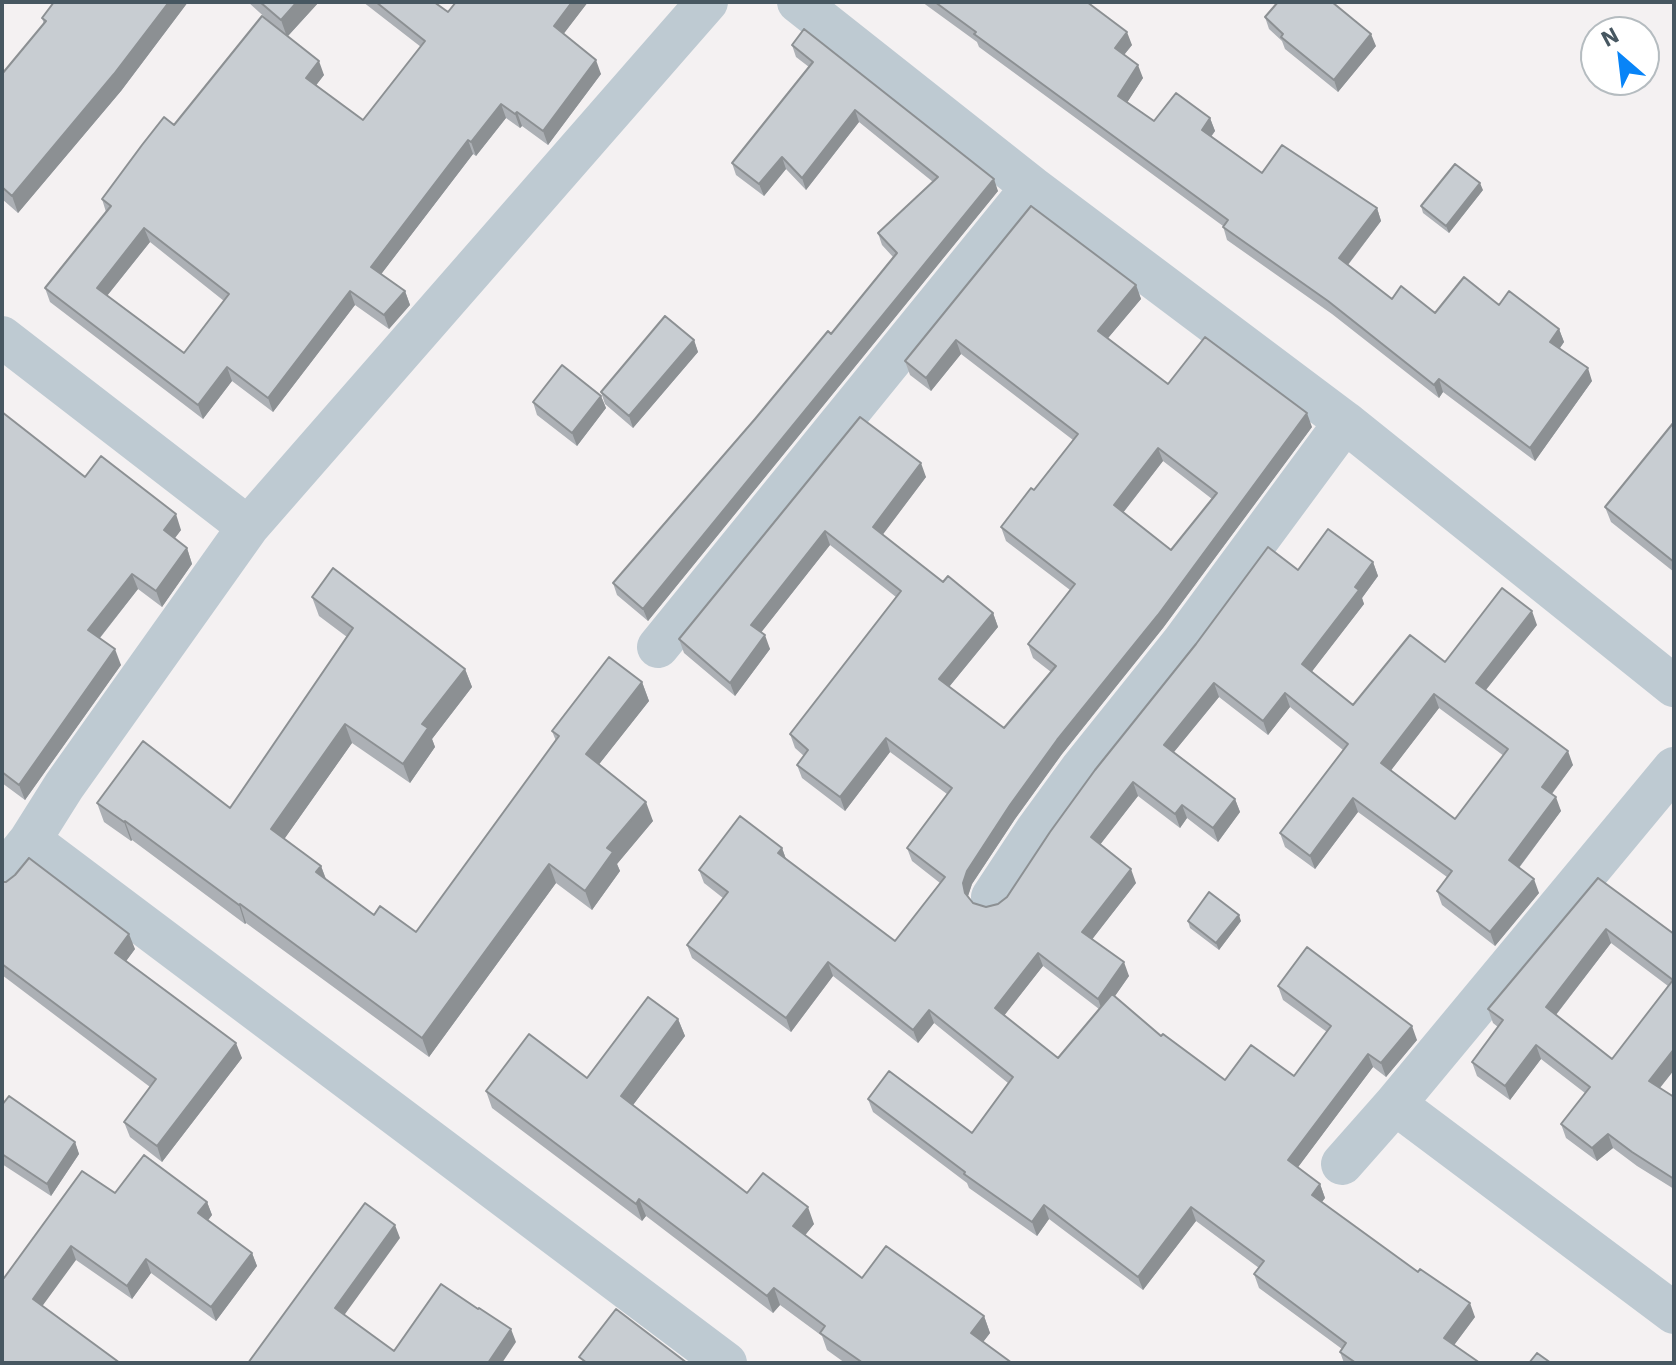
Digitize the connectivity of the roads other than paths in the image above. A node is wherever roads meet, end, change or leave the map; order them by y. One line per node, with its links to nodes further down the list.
1 (707, 2): 6 (street)
2 (798, 2): 3 (street)
3 (1032, 187): 5 (street); 7 (street)
4 (2, 337): 6 (street)
5 (1345, 422): 8 (street); 12 (street)
6 (248, 527): 10 (street)
7 (658, 647)
8 (1674, 686)
9 (1674, 768): 13 (street)
10 (30, 840): 11 (street); 16 (street)
11 (2, 875)
12 (992, 897)
13 (1395, 1104): 14 (street); 15 (street)
14 (1342, 1164)
15 (1674, 1313)
16 (726, 1363)

